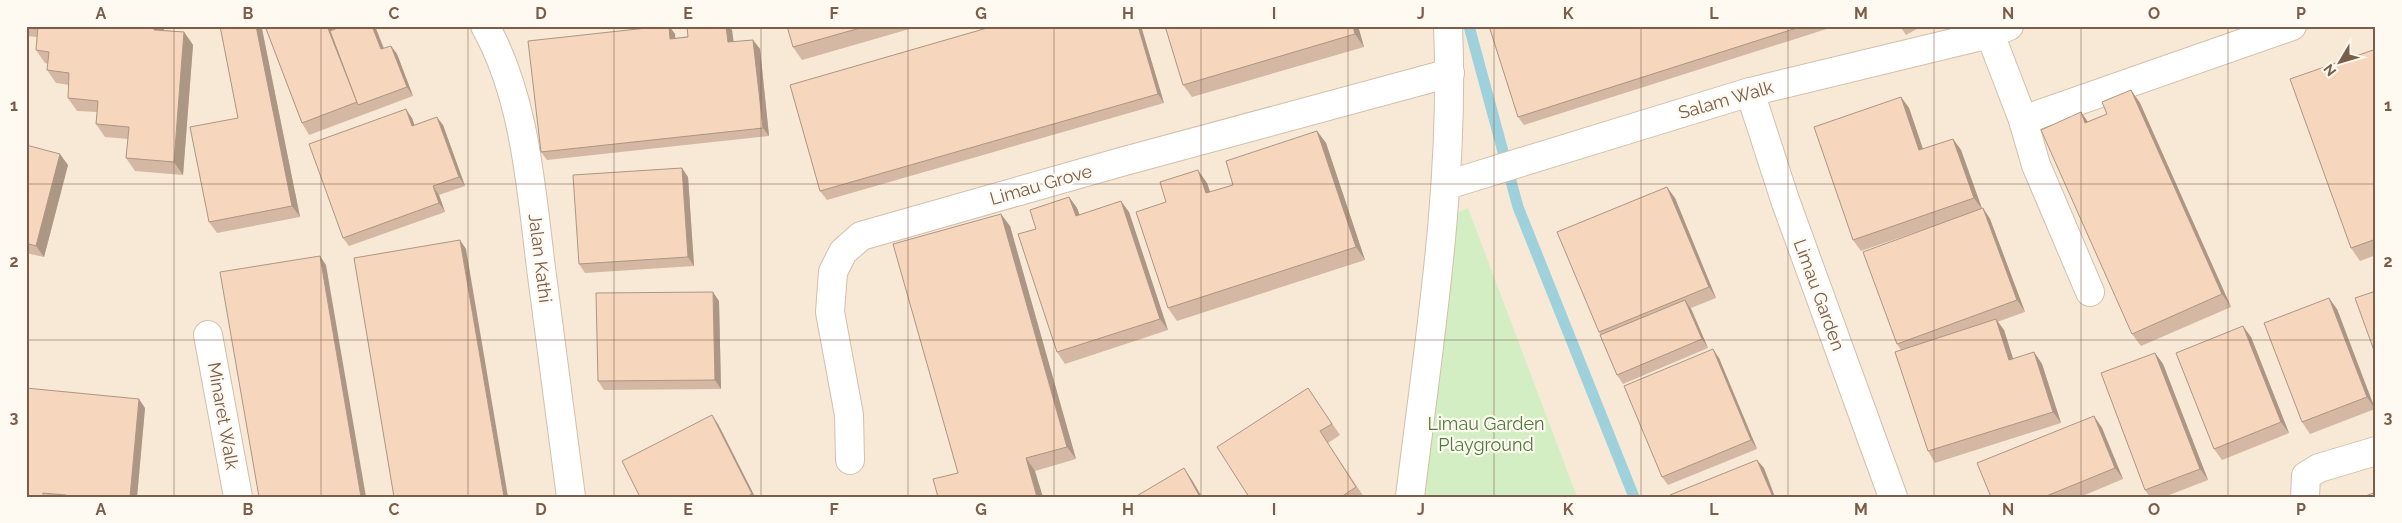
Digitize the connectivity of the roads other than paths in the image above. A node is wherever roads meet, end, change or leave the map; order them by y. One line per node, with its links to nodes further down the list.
1 (484, 26): 14 (street, Jalan Kathi)
2 (1448, 26): 5 (street)
3 (2292, 26): 7 (street)
4 (1999, 30): 6 (street, Salam Walk); 7 (street)
5 (1450, 73): 8 (street); 12 (street, Limau Grove)
6 (1750, 92): 8 (street, Salam Walk); 16 (street, Limau Garden)
7 (2023, 120): 9 (street)
8 (1447, 185): 15 (street)
9 (2090, 292)
10 (208, 335): 13 (street, Minaret Walk)
11 (2376, 451): 17 (street)
12 (850, 460)
13 (238, 497)
14 (571, 497)
15 (1410, 497)
16 (1893, 497)
17 (2306, 497)

